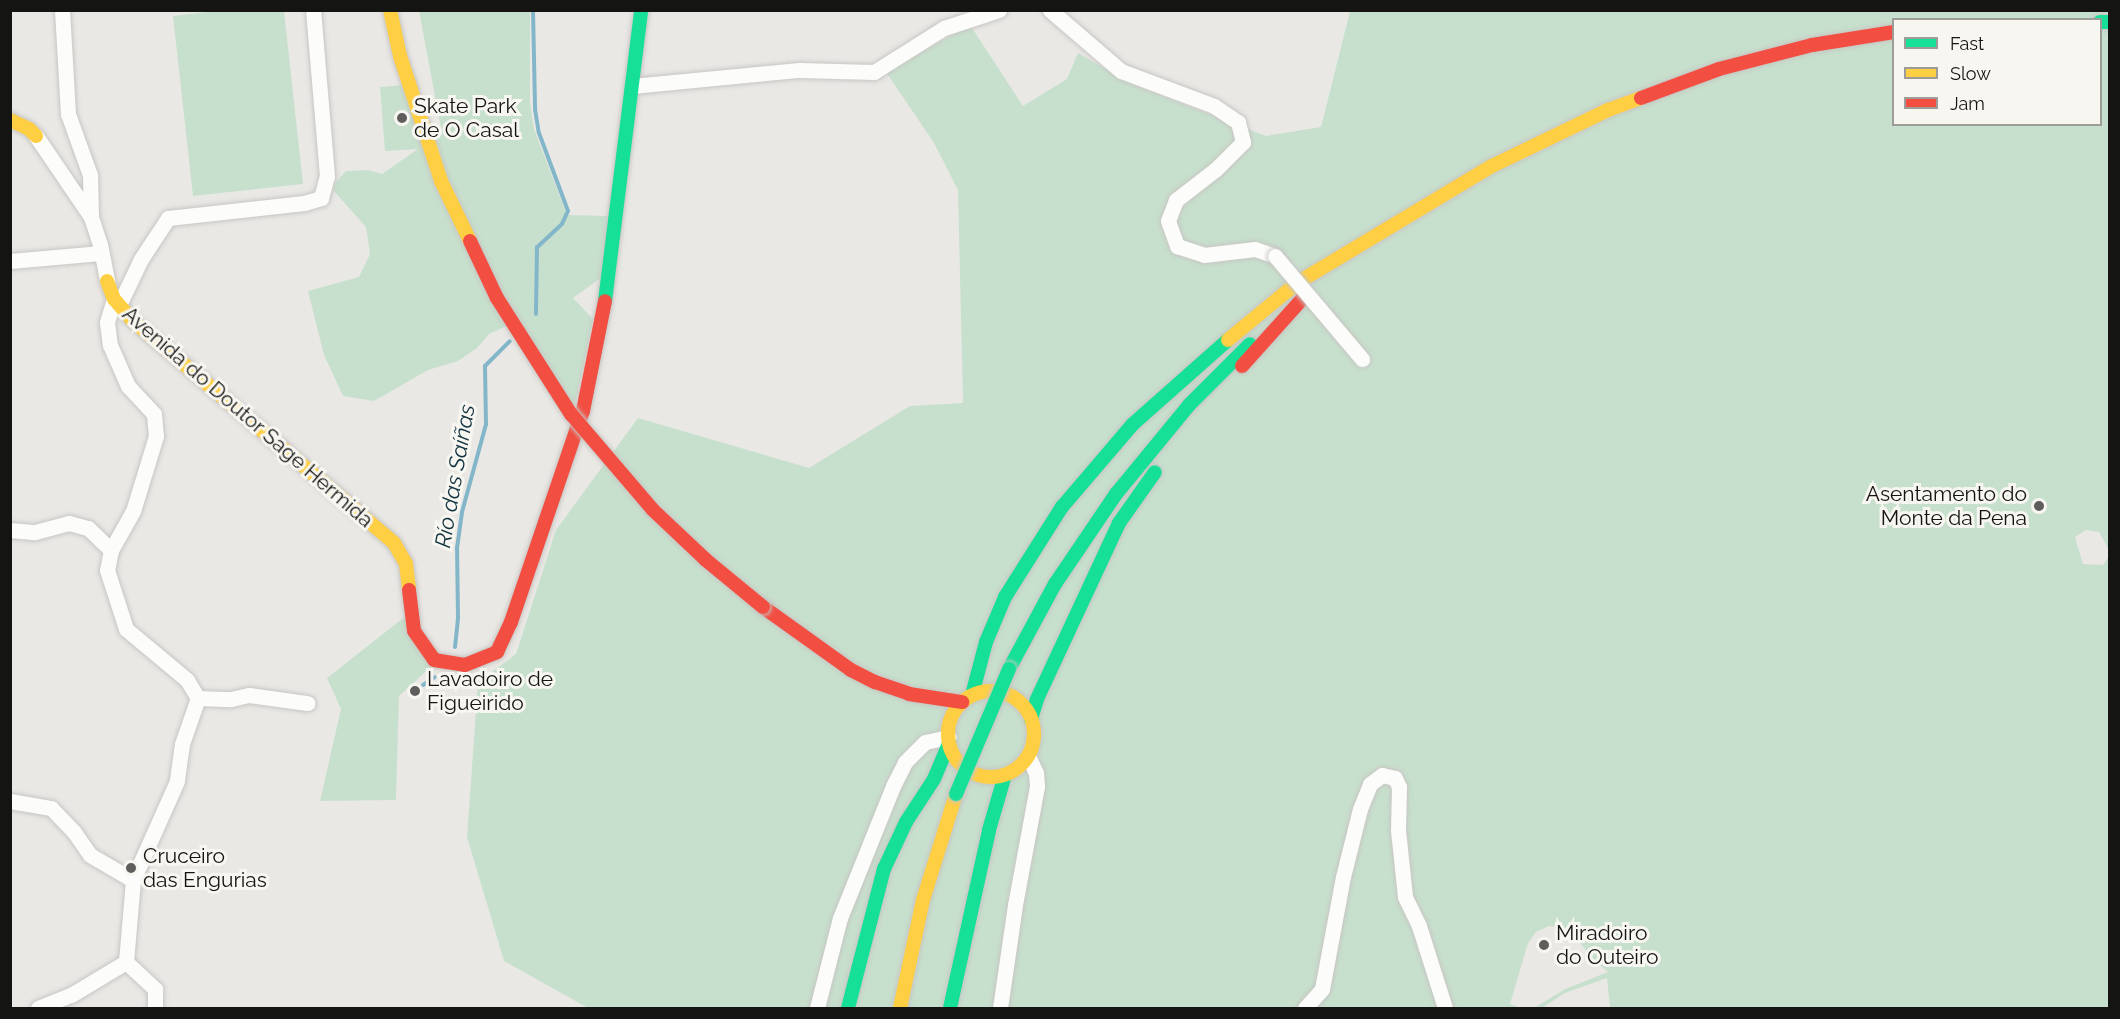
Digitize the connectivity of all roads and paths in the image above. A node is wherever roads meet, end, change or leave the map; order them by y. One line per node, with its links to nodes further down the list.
1 (62, 10): 11 (street)
2 (313, 10): 17 (street)
3 (390, 10): 21 (main road, bridge)
4 (642, 10): 8 (main road)
5 (999, 10): 8 (street)
6 (1056, 13): 18 (street, bridge)
7 (1892, 33): 12 (main road)
8 (632, 86): 17 (main road, Avenida do Doutor Sage Hermida)
9 (10, 120): 10 (main road, Avenida do Doutor Sage Hermida)
10 (36, 136): 11 (street, Avenida do Doutor Sage Hermida)
11 (91, 218): 13 (street, Avenida do Doutor Sage Hermida)
12 (1387, 230): 16 (main road); 23 (main road)
13 (101, 253): 14 (street); 15 (street, Avenida do Doutor Sage Hermida)
14 (10, 261)
15 (107, 281): 17 (main road, Avenida do Doutor Sage Hermida)
16 (1304, 297): 25 (main road); 36 (main road, bridge)
17 (117, 302): 20 (street)
18 (1362, 359)
19 (10, 530): 20 (street)
20 (111, 550): 22 (street)
21 (909, 694): 23 (main road); 26 (main road)
22 (198, 698): 24 (street); 30 (street)
23 (967, 698): 25 (main road); 26 (main road)
24 (307, 702)
25 (1031, 719): 27 (main road)
26 (948, 735): 28 (main road); 34 (street); 35 (main road)
27 (1028, 756): 28 (main road); 38 (street)
28 (1005, 775): 37 (main road)
29 (10, 801): 30 (street)
30 (133, 880): 31 (street)
31 (126, 962): 32 (street); 33 (street)
32 (38, 1008)
33 (155, 1008)
34 (817, 1008)
35 (848, 1008)
36 (900, 1008)
37 (950, 1008)
38 (1000, 1008)
39 (1305, 1008): 40 (street)
40 (1445, 1008)

